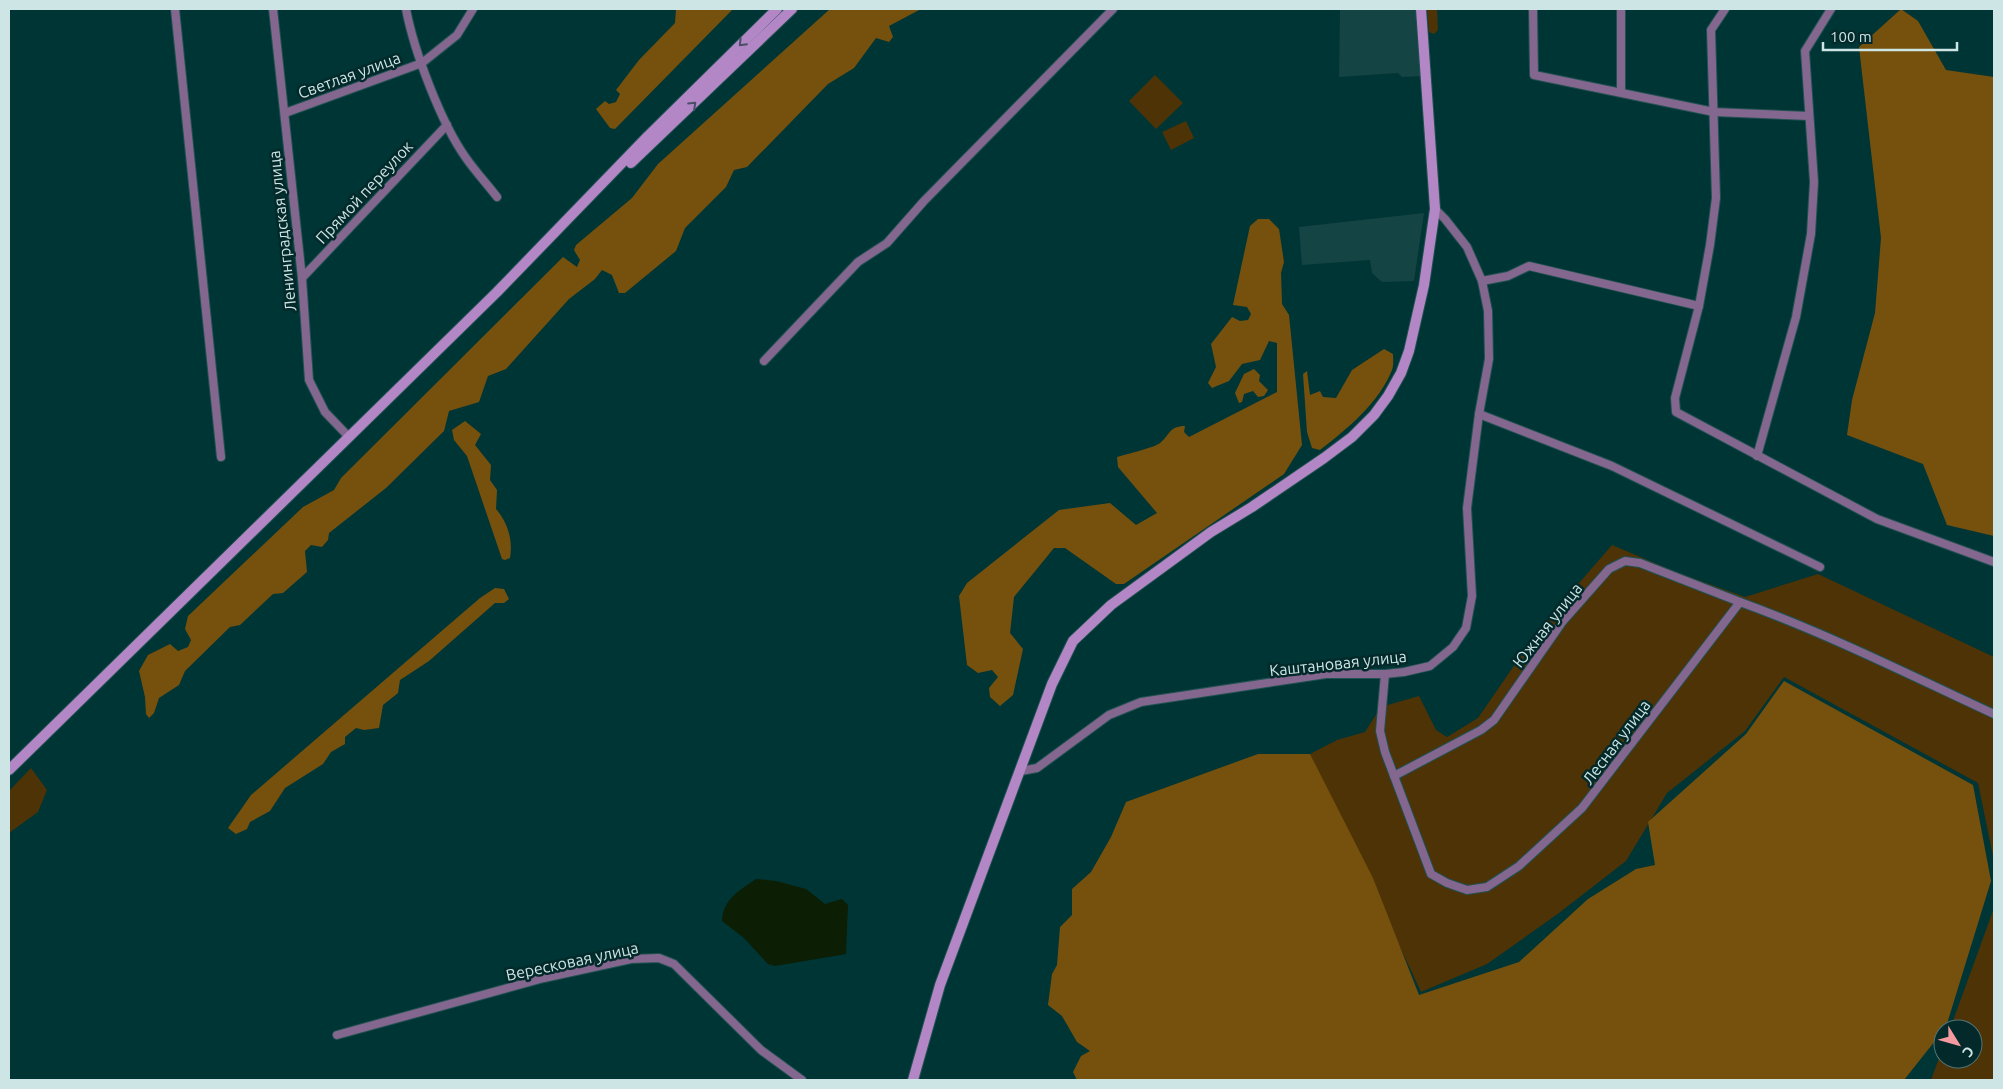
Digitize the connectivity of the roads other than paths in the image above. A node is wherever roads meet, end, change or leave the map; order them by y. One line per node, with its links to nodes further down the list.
1 (175, 9): 29 (street)
2 (273, 9): 16 (street, Ленинградская улица)
3 (406, 9): 13 (street)
4 (473, 9): 13 (street, Светлая улица)
5 (777, 9): 21 (main road, one-way to 21)
6 (792, 9): 21 (main road, one-way to 6)
7 (1113, 9): 25 (street)
8 (1421, 9): 20 (main road)
9 (1533, 9): 14 (street)
10 (1622, 9): 14 (street)
11 (1724, 9): 15 (street)
12 (1831, 9): 17 (street)
13 (422, 63): 16 (street, Светлая улица); 18 (street)
14 (1621, 92): 15 (street)
15 (1714, 112): 17 (street); 24 (street)
16 (285, 113): 22 (street, Ленинградская улица)
17 (1809, 116): 28 (street)
18 (447, 125): 19 (street); 22 (street, Прямой переулок)
19 (497, 197)
20 (1435, 209): 23 (street, Каштановая улица); 36 (main road)
21 (518, 270): 27 (main road)
22 (302, 278): 27 (street, Ленинградская улица)
23 (1482, 281): 24 (street); 26 (street, Каштановая улица)
24 (1699, 306): 28 (street)
25 (764, 361)
26 (1479, 414): 31 (street); 33 (street, Каштановая улица)
27 (350, 437): 35 (main road)
28 (1757, 456): 30 (street)
29 (221, 457)
30 (1994, 562)
31 (1820, 567)
32 (1740, 602): 34 (street); 37 (street, Южная улица); 37 (street, Лесная улица)
33 (1385, 674): 36 (street, Каштановая улица); 37 (street, Лесная улица)
34 (1994, 714)
35 (9, 770)
36 (1021, 771): 40 (main road)
37 (1394, 776)
38 (336, 1035): 39 (street, Вересковая улица)
39 (802, 1080)
40 (913, 1080)

